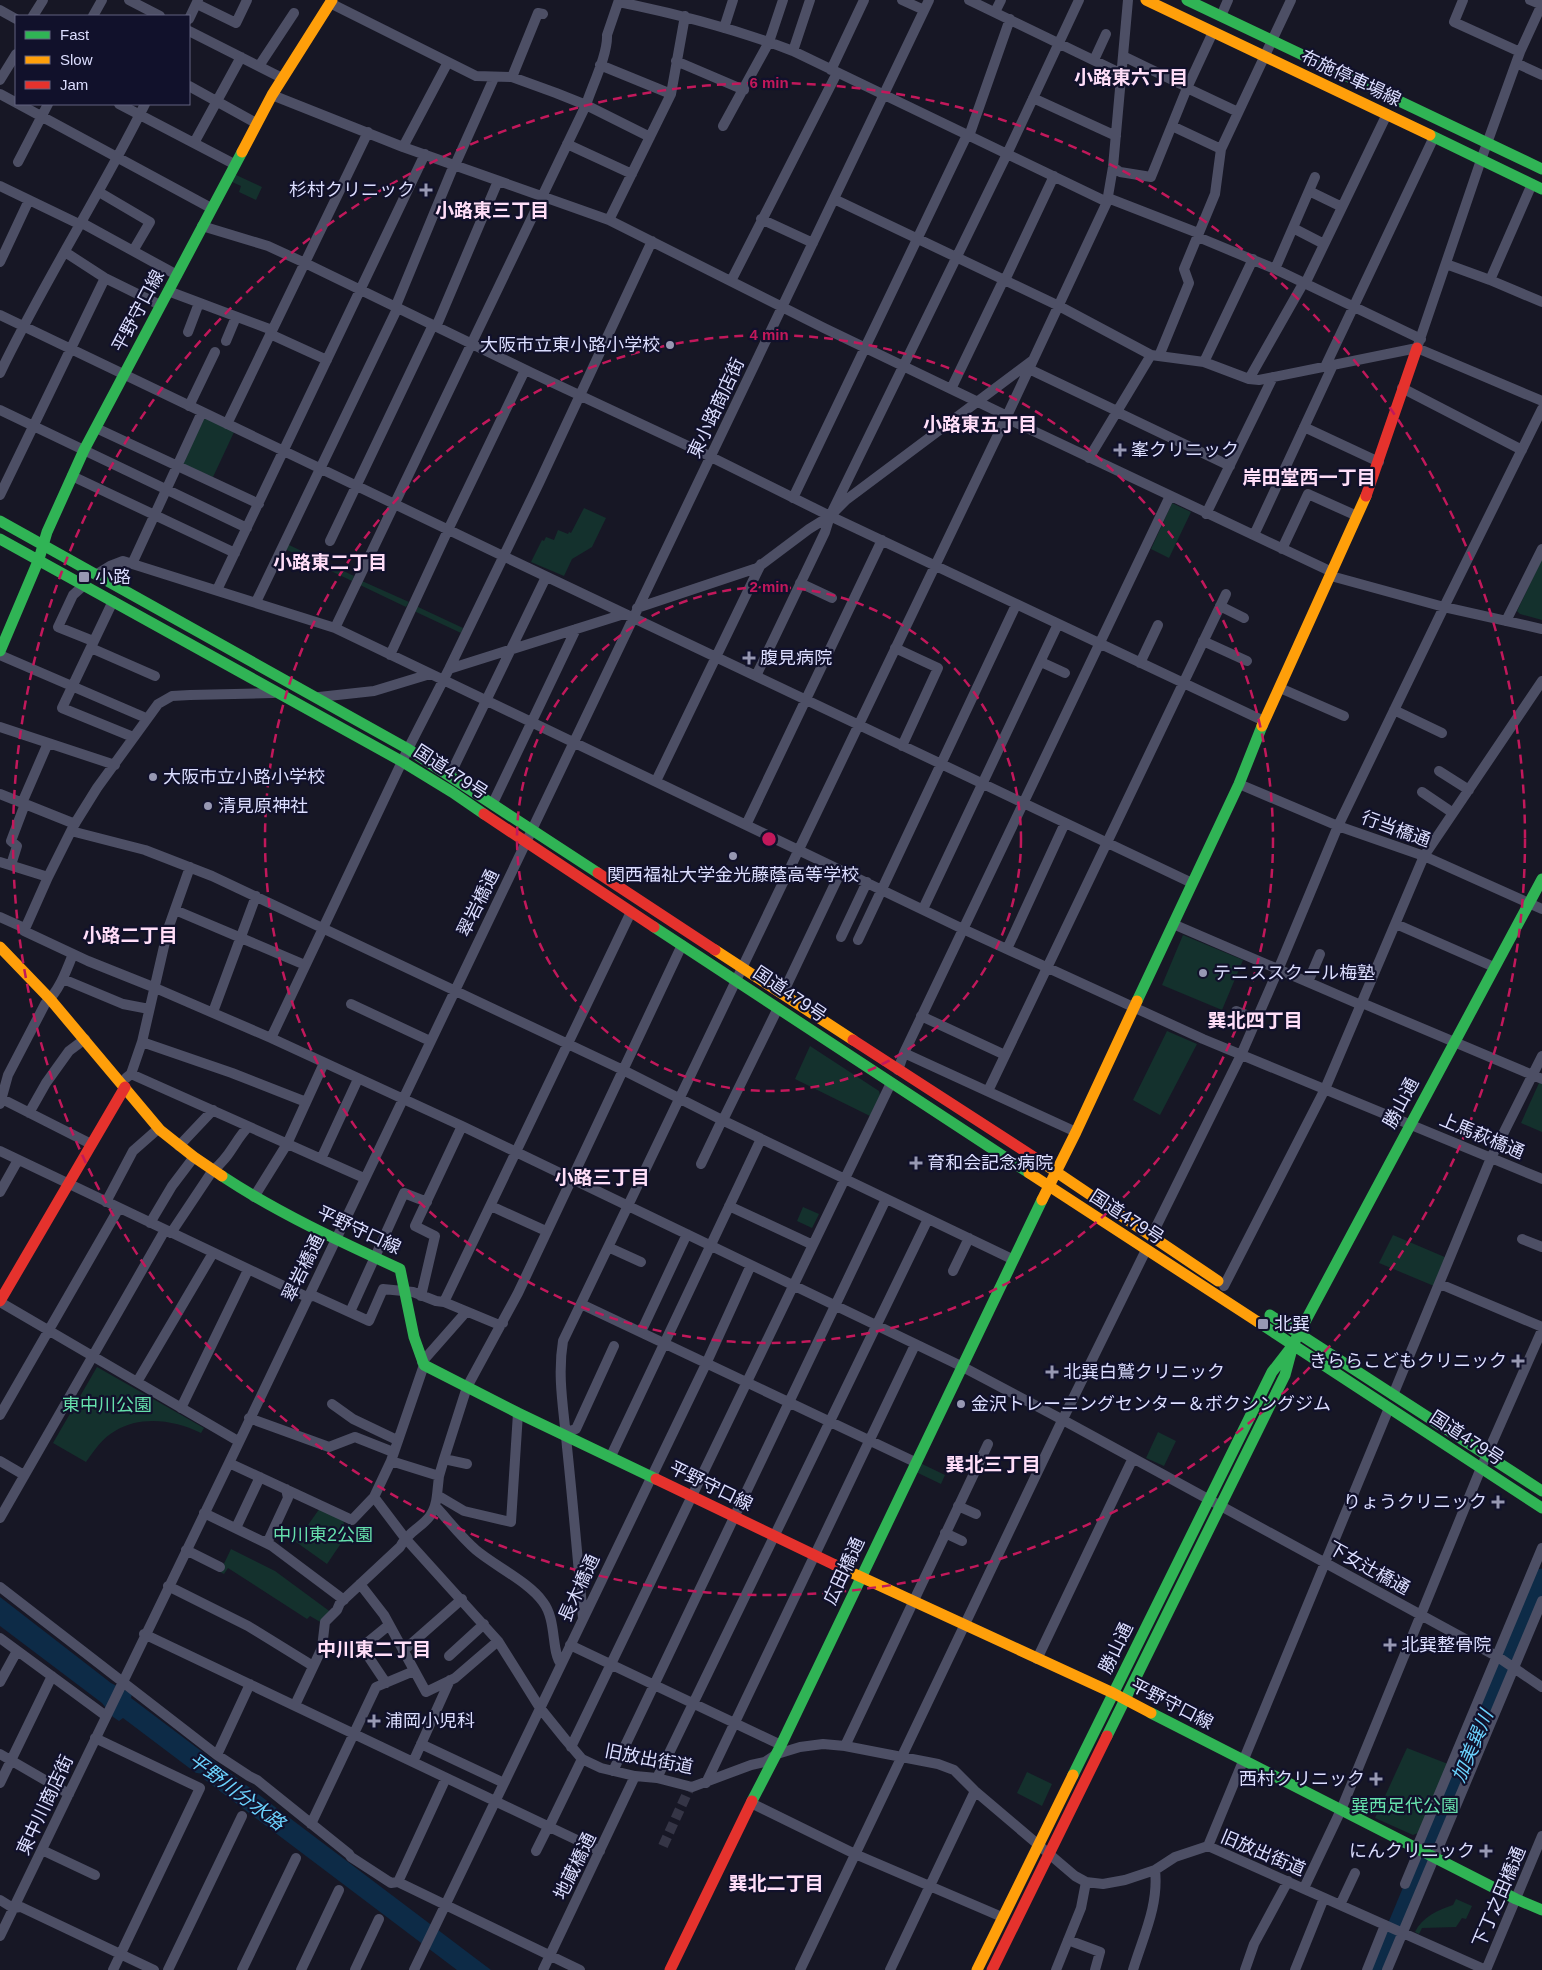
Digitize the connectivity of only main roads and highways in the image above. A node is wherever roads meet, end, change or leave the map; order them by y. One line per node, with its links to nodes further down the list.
1 (1146, 0): 5 (main road, 布施停車場線)
2 (1187, 0): 4 (main road, 布施停車場線)
3 (331, 2): 9 (main road, 平野守口線)
4 (1542, 168)
5 (1537, 186)
6 (1419, 344): 15 (main road, 広田橋通)
7 (0, 521): 9 (main road, 国道479号)
8 (0, 538): 10 (main road, 国道479号)
9 (44, 544): 10 (main road, 平野守口線); 15 (main road, 国道479号)
10 (39, 559): 11 (main road, 平野守口線); 16 (main road, 国道479号)
11 (0, 651)
12 (1542, 879): 20 (main road, 勝山通)
13 (0, 947): 14 (main road, 平野守口線)
14 (123, 1085): 18 (main road); 24 (main road, 平野守口線)
15 (1056, 1171): 16 (main road, 広田橋通); 17 (main road, 国道479号)
16 (1049, 1186): 21 (main road, 国道479号); 24 (main road, 広田橋通)
17 (1238, 1294)
18 (0, 1302)
19 (1262, 1310): 20 (main road, 国道479号)
20 (1299, 1333): 21 (main road, 勝山通); 22 (main road, 国道479号)
21 (1293, 1345): 23 (main road, 国道479号); 25 (main road, 勝山通); 26 (main road, 勝山通)
22 (1542, 1491)
23 (1542, 1508)
24 (860, 1577): 25 (main road, 平野守口線); 28 (main road, 広田橋通)
25 (1113, 1693): 26 (main road, 平野守口線); 29 (main road, 勝山通)
26 (1124, 1699): 27 (main road, 平野守口線); 30 (main road, 勝山通)
27 (1542, 1910)
28 (670, 1970)
29 (977, 1970)
30 (992, 1970)

